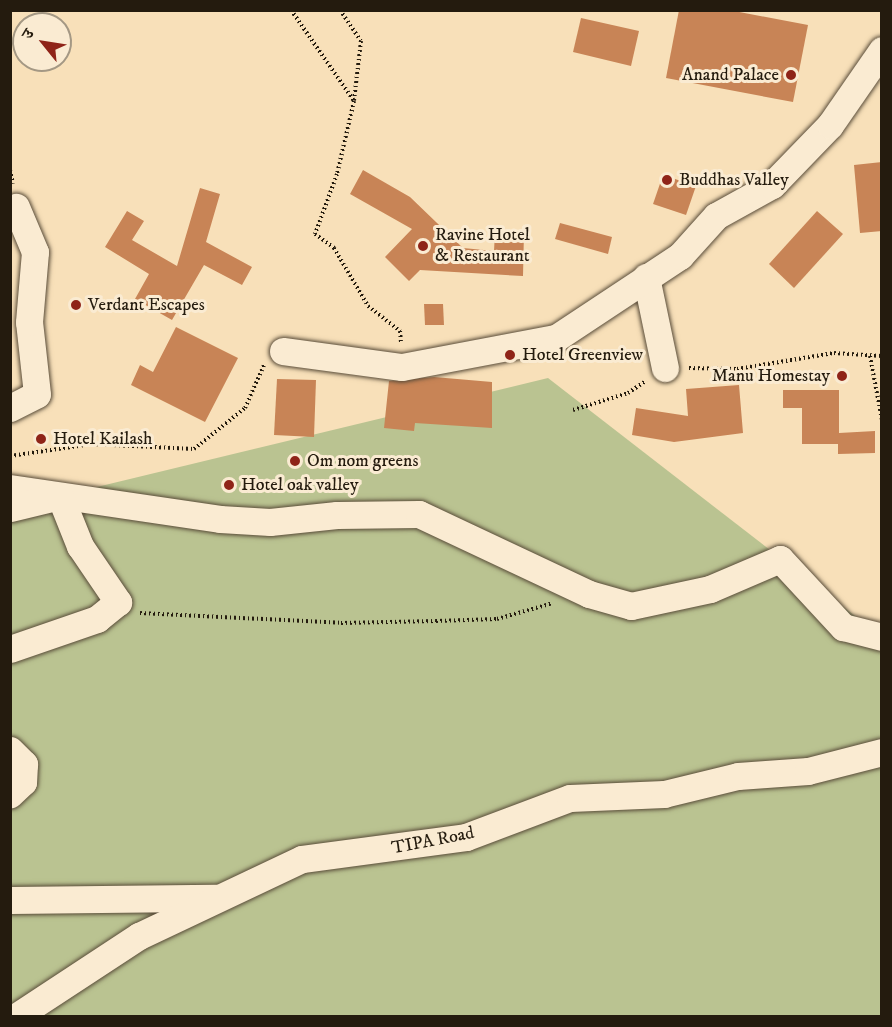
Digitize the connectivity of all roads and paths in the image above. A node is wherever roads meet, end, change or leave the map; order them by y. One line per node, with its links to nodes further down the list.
1 (291, 10): 4 (path)
2 (340, 10): 4 (path)
3 (882, 50): 6 (street)
4 (354, 101): 7 (path)
5 (16, 207): 12 (street)
6 (646, 277): 8 (street); 11 (street)
7 (400, 331)
8 (283, 351): 15 (path)
9 (870, 355): 10 (path); 11 (path); 14 (path)
10 (882, 356)
11 (665, 368): 13 (path)
12 (10, 408)
13 (573, 410)
14 (882, 420)
15 (10, 456)
16 (10, 488): 17 (street)
17 (60, 496): 18 (street); 19 (street); 20 (street)
18 (10, 508)
19 (589, 594): 20 (path); 21 (street)
20 (106, 612): 22 (street)
21 (882, 637)
22 (10, 649)
23 (10, 750): 25 (street)
24 (882, 752): 26 (street, TIPA Road)
25 (10, 794)
26 (228, 898): 27 (street); 28 (street, TIPA Road)
27 (10, 900)
28 (16, 1017)

